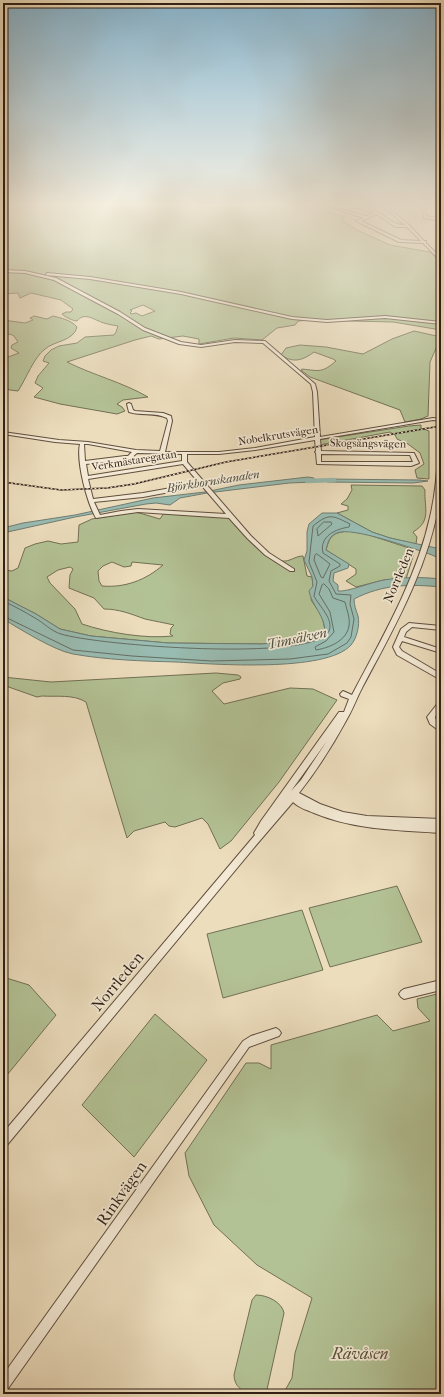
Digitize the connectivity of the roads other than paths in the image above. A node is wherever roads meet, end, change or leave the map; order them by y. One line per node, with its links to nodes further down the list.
1 (25, 272): 7 (street)
2 (27, 272): 3 (street)
3 (441, 323)
4 (129, 404): 13 (street)
5 (441, 420): 7 (street, Nobelkrutsvägen)
6 (3, 433): 8 (street)
7 (318, 439): 12 (street); 14 (street, Nobelkrutsvägen)
8 (73, 443): 9 (street); 10 (street)
9 (82, 445): 10 (street); 17 (street)
10 (114, 447): 11 (street, Nobelkrutsvägen)
11 (136, 451): 13 (street, Nobelkrutsvägen); 17 (street)
12 (317, 452): 12 (street, Skogsängsvägen)
13 (162, 454): 14 (street, Nobelkrutsvägen)
14 (185, 454): 16 (street)
15 (441, 454): 28 (street, Norrleden)
16 (184, 462): 18 (street, Verkmästaregatan); 19 (street)
17 (83, 463): 18 (street)
18 (86, 478): 20 (street)
19 (203, 484): 20 (street); 21 (street)
20 (92, 501): 21 (street)
21 (230, 516): 22 (street)
22 (292, 570)
23 (441, 628): 24 (street)
24 (400, 638): 25 (street); 26 (street)
25 (441, 651)
26 (441, 677)
27 (343, 694): 28 (street)
28 (353, 698): 31 (street, Norrleden)
29 (441, 704): 30 (street)
30 (441, 729)
31 (289, 794): 32 (street); 33 (street); 37 (street, Norrleden)
32 (441, 822)
33 (441, 829)
34 (441, 985): 35 (street)
35 (404, 994)
36 (276, 1033): 38 (street, Rinkvägen)
37 (3, 1141)
38 (3, 1386)

